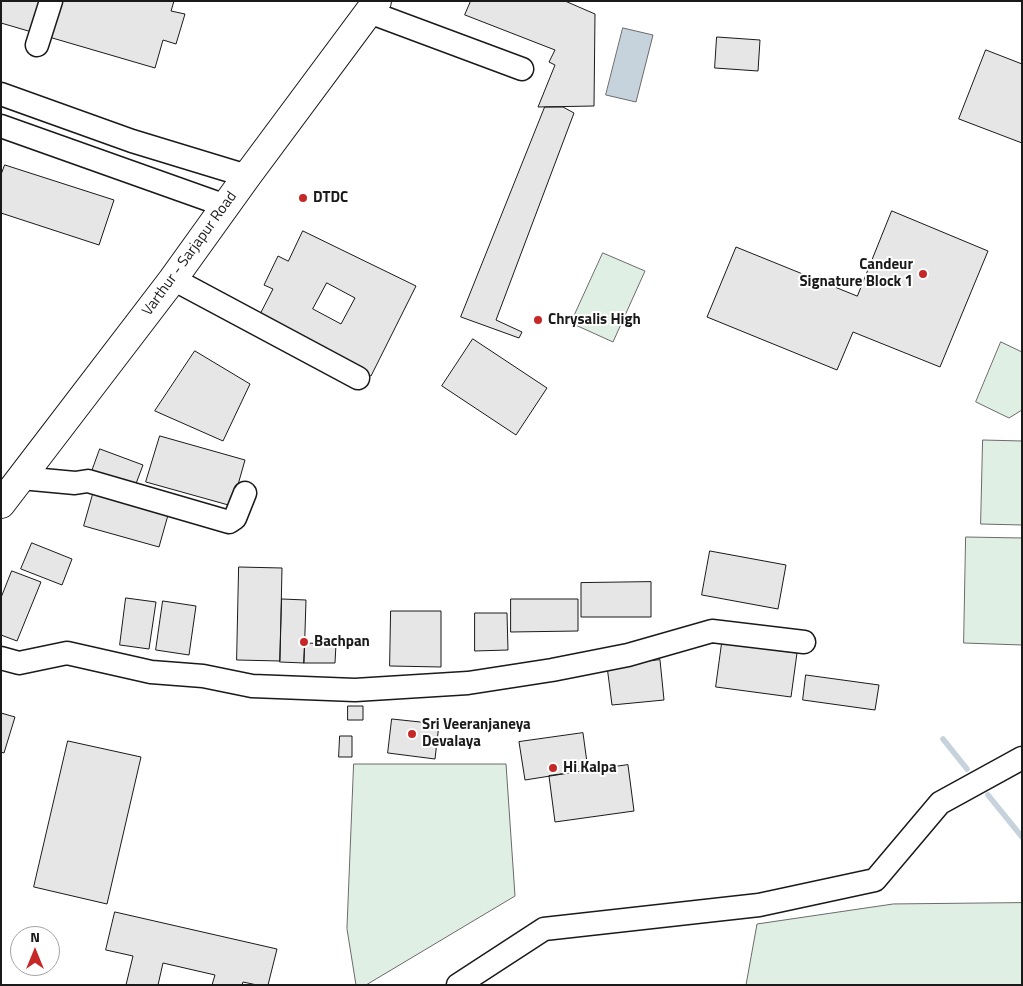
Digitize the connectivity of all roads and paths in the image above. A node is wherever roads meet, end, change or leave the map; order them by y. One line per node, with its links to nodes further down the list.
1 (51, 1): 3 (street)
2 (373, 7): 4 (street); 9 (main road, Varthur - Sarjapur Road)
3 (37, 45)
4 (522, 69)
5 (1, 94): 7 (street)
6 (1, 126): 8 (street)
7 (132, 140): 8 (street); 9 (street)
8 (120, 169): 10 (street)
9 (247, 176): 10 (main road, Varthur - Sarjapur Road)
10 (226, 206): 11 (main road, Varthur - Sarjapur Road)
11 (173, 279): 12 (street); 13 (main road, Varthur - Sarjapur Road)
12 (358, 378)
13 (21, 478): 14 (street); 15 (main road, Varthur - Sarjapur Road)
14 (245, 493)
15 (1, 504)
16 (804, 642): 17 (street)
17 (1, 658)
18 (1022, 758): 19 (street)
19 (458, 985)

